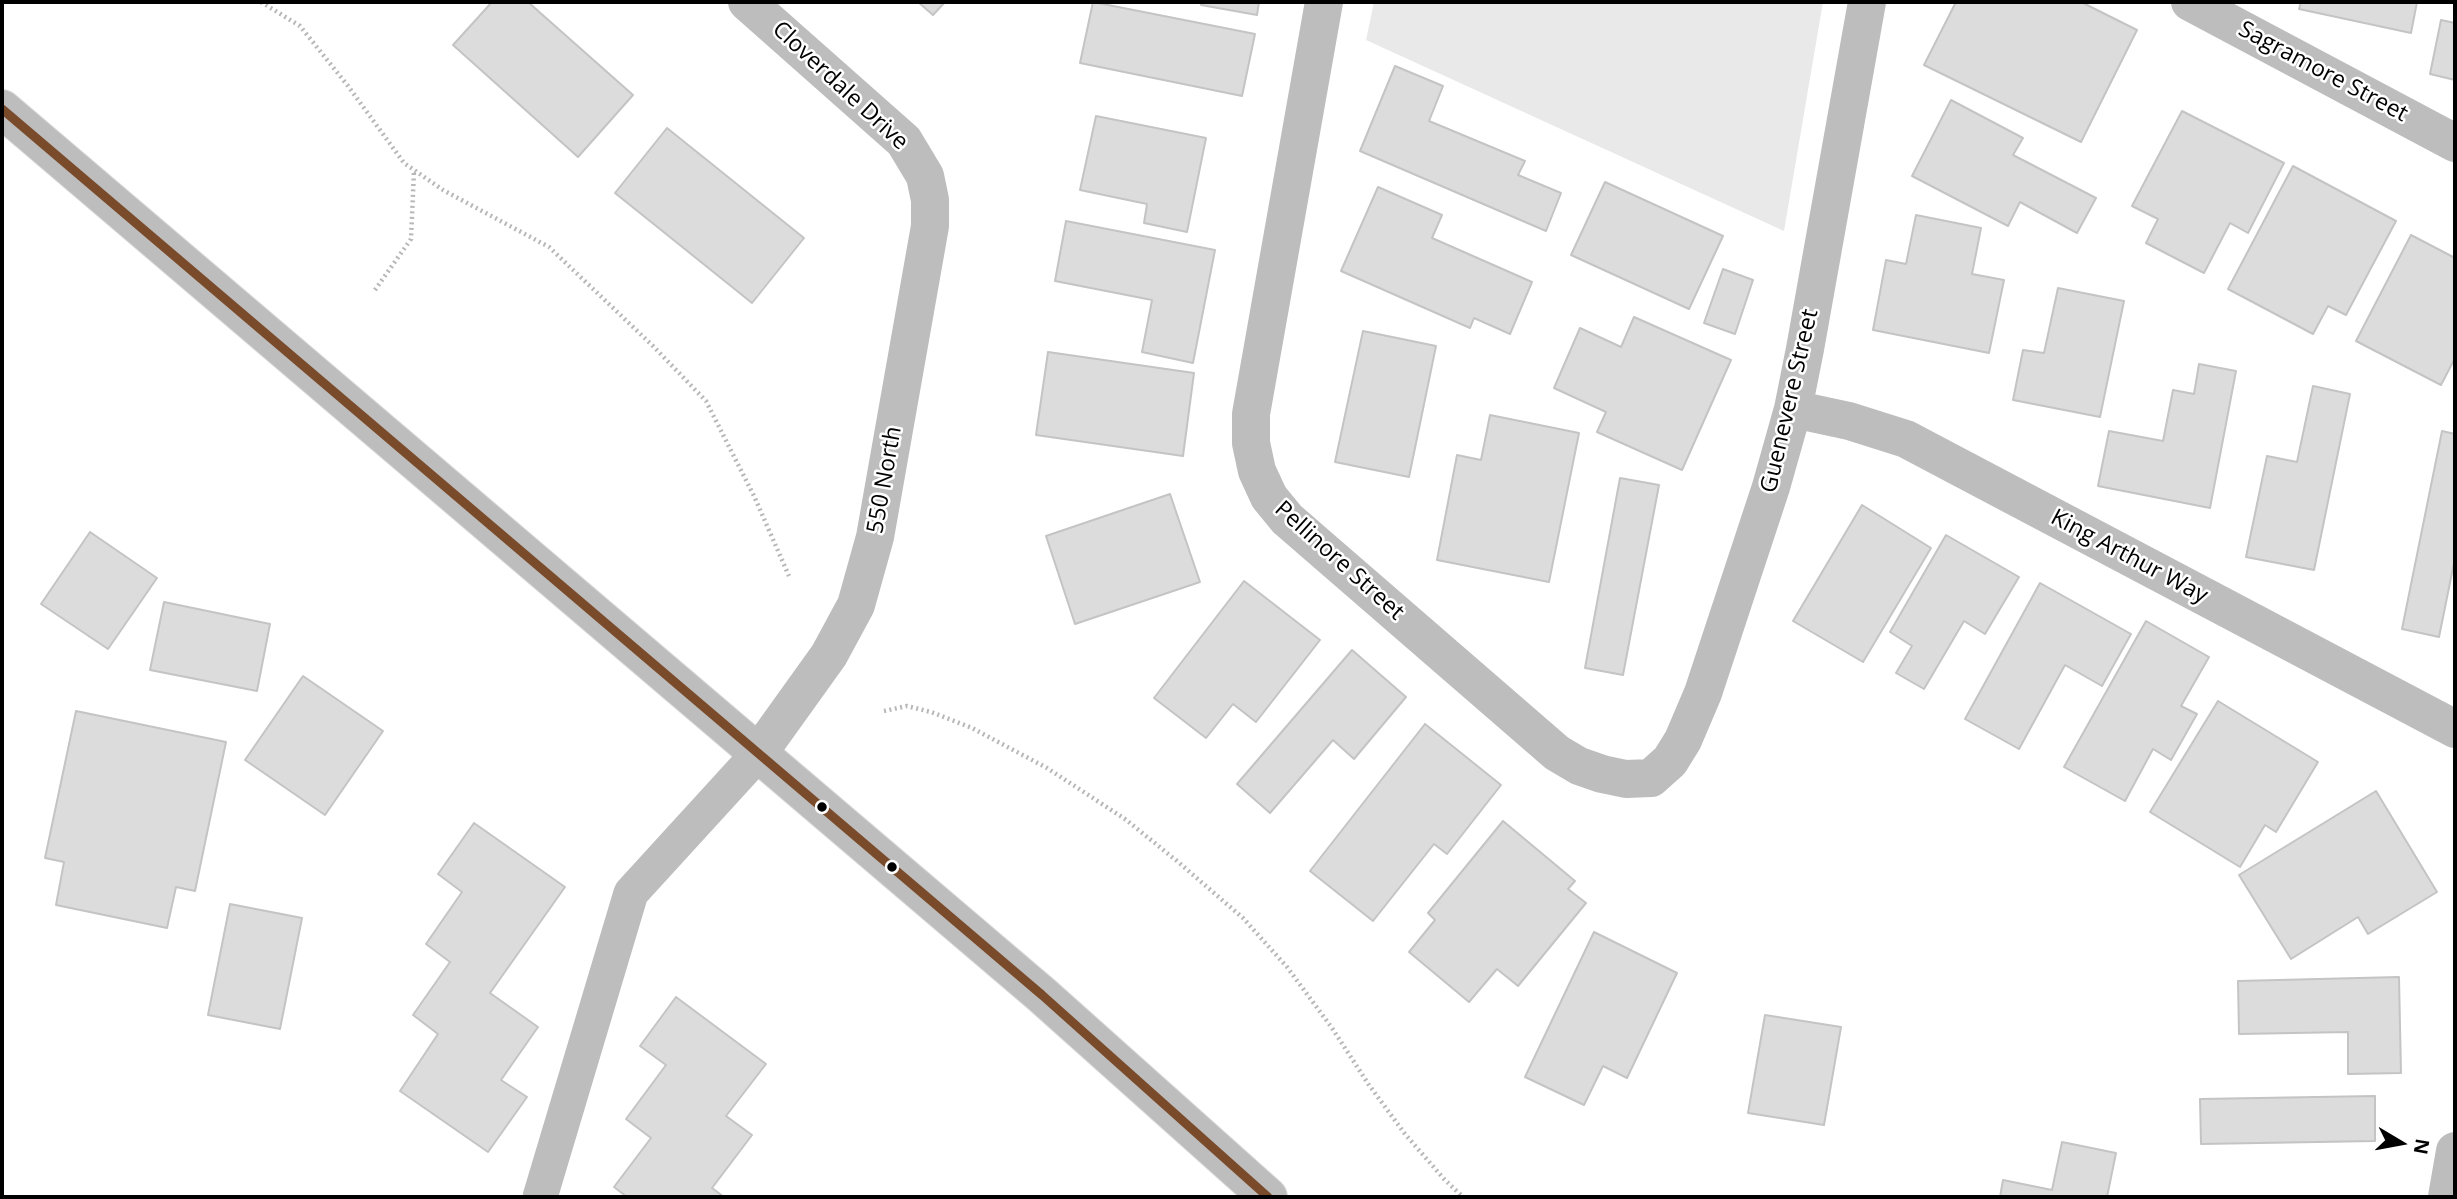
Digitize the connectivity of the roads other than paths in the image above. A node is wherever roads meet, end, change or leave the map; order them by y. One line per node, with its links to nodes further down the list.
1 (747, 2): 7 (street, Cloverdale Drive)
2 (1324, 2): 11 (street, Pellinore Street)
3 (1867, 2): 8 (street, Guenevere Street)
4 (2190, 2): 6 (street, Sagramore Street)
5 (2, 109): 10 (street)
6 (2455, 143)
7 (925, 176): 10 (street, 550 North)
8 (1793, 409): 9 (street, King Arthur Way); 11 (street, Guenevere Street)
9 (2455, 729)
10 (758, 754): 13 (lane); 14 (street)
11 (1651, 778)
12 (2455, 1151): 15 (street)
13 (540, 1197)
14 (1268, 1197)
15 (2447, 1197)

